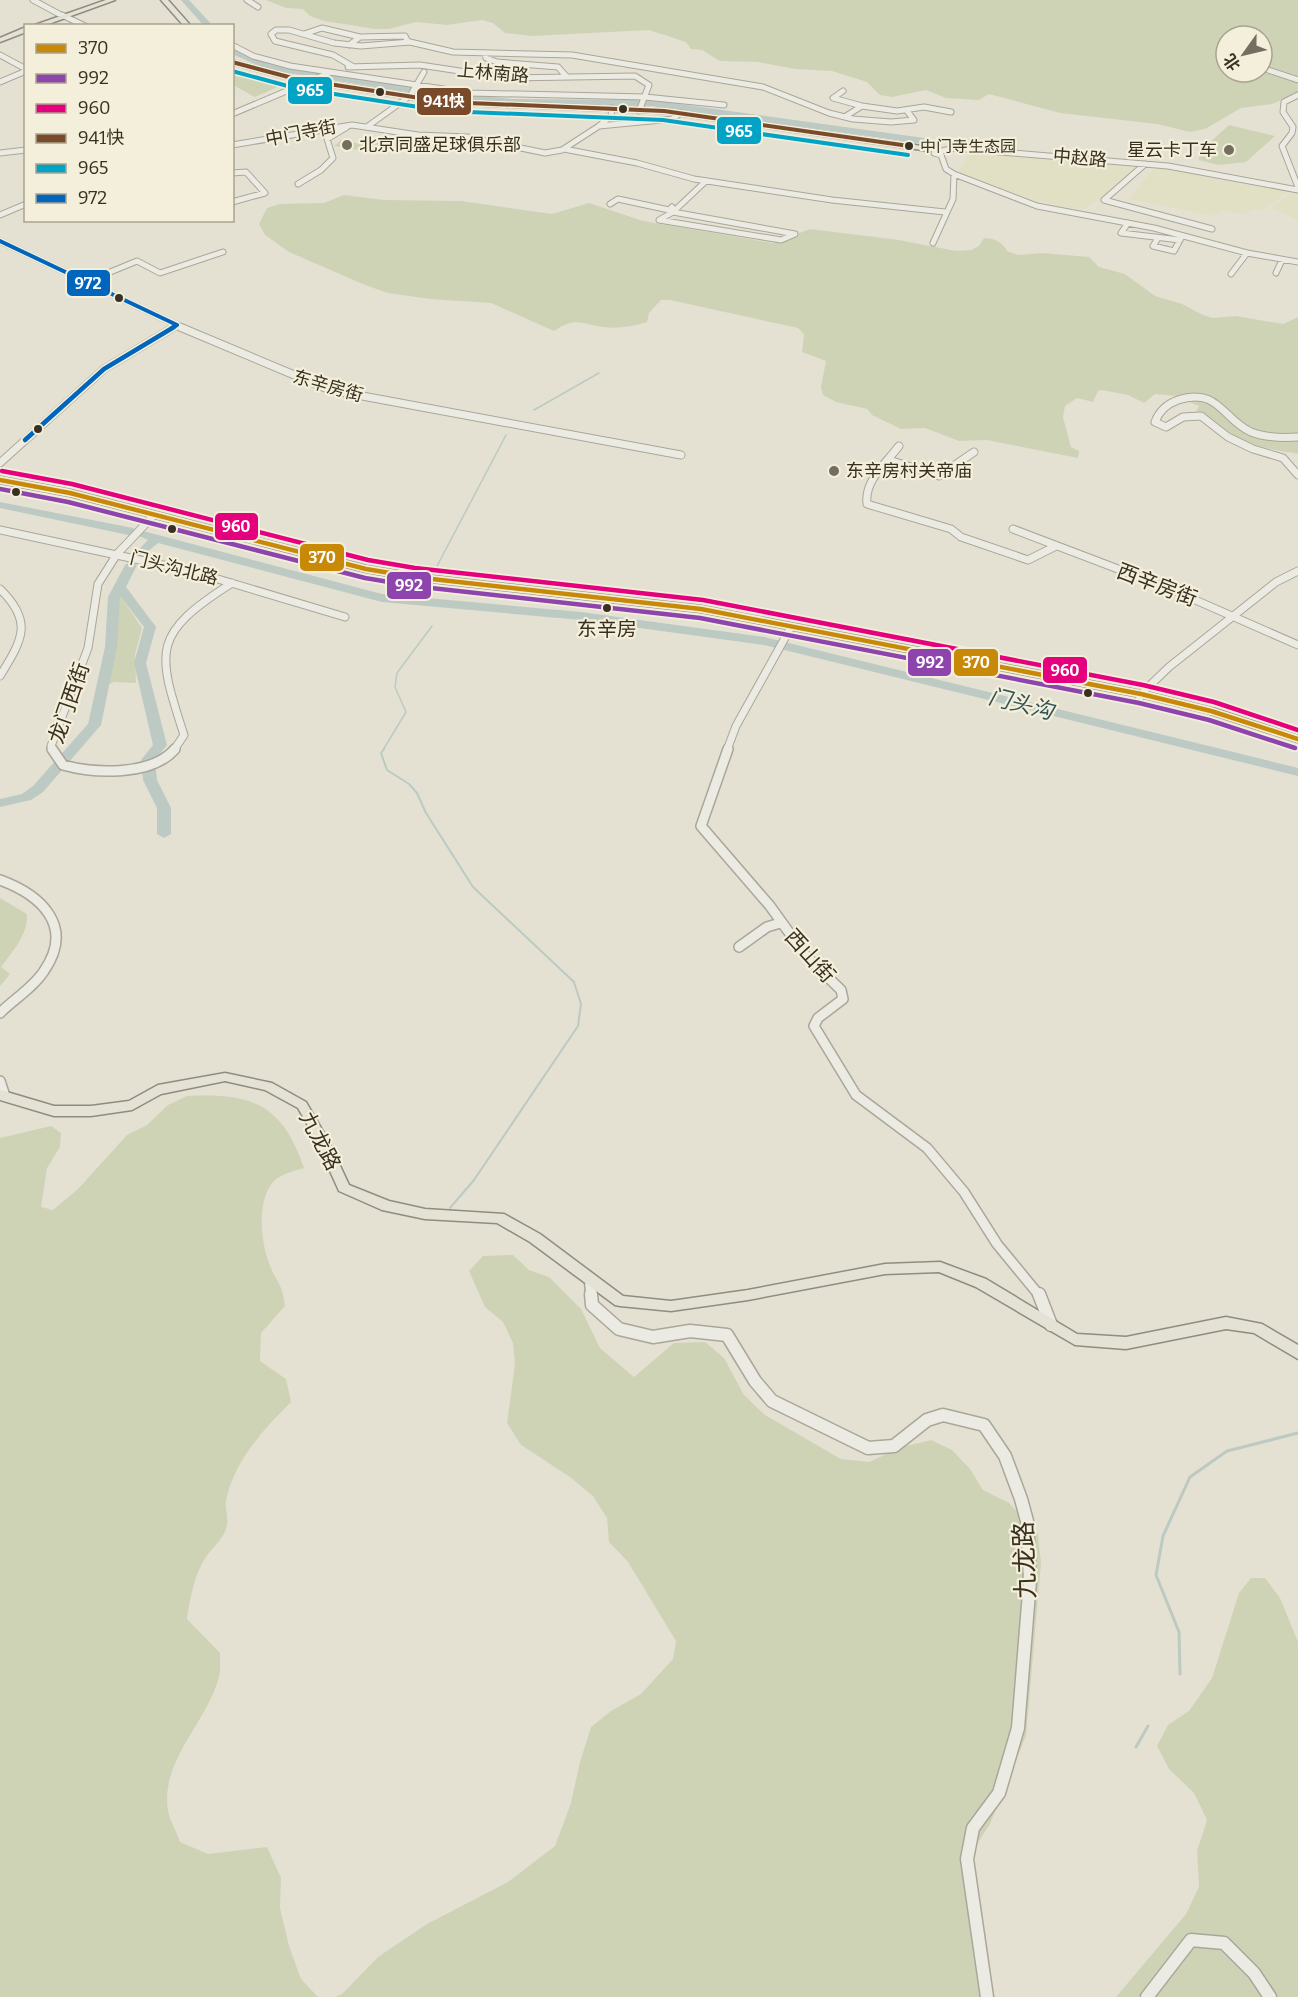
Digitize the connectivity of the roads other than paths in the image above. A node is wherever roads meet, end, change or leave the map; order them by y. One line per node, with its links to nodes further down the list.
1 (33, 0): 8 (street)
2 (102, 0): 8 (main road)
3 (112, 0): 8 (main road)
4 (164, 0): 12 (main road)
5 (171, 0): 13 (main road)
6 (247, 0): 7 (street)
7 (258, 7)
8 (61, 15): 9 (main road); 10 (main road); 11 (street)
9 (35, 24)
10 (40, 24)
11 (81, 24)
12 (186, 24)
13 (192, 24)
14 (24, 28): 17 (main road)
15 (303, 34): 16 (street); 19 (street); 24 (street)
16 (360, 37): 18 (street); 19 (street)
17 (0, 38)
18 (408, 42): 19 (street); 21 (street)
19 (349, 45)
20 (234, 46): 29 (street)
21 (485, 53): 30 (street); 46 (street)
22 (0, 55): 25 (street)
23 (234, 64): 32 (main road)
24 (352, 66): 29 (street, 上林南路); 30 (street, 上林南路)
25 (24, 69)
26 (24, 71): 33 (street)
27 (424, 72): 34 (street)
28 (1274, 72): 31 (street)
29 (329, 73): 32 (street, 上林南路); 34 (street)
30 (566, 76): 38 (street, 上林南路)
31 (1298, 80)
32 (310, 81): 37 (main road); 45 (street, 上林南路)
33 (0, 82)
34 (421, 86): 37 (street); 38 (street)
35 (843, 91): 40 (street)
36 (1298, 95): 60 (street)
37 (409, 96): 41 (main road); 48 (street)
38 (642, 105): 39 (street); 41 (main road); 44 (main road)
39 (724, 105)
40 (862, 106): 42 (street); 46 (street)
41 (612, 109): 49 (street)
42 (907, 111): 43 (street); 46 (street)
43 (951, 112)
44 (681, 114): 49 (street, 中门寺街); 53 (main road)
45 (234, 115)
46 (846, 117)
47 (352, 125): 48 (street, 中门寺街); 50 (street, 中门寺街); 59 (street)
48 (368, 126): 51 (street, 中门寺街)
49 (599, 126): 51 (street, 中门寺街)
50 (234, 145)
51 (564, 148): 58 (street)
52 (24, 150): 54 (street)
53 (935, 151): 55 (street, 中赵路); 57 (street)
54 (0, 153)
55 (1145, 164): 60 (street, 中赵路); 68 (street)
56 (234, 173): 61 (street)
57 (954, 174): 65 (street); 67 (street)
58 (703, 181): 63 (street); 64 (street); 65 (street)
59 (298, 184)
60 (1298, 188)
61 (234, 201)
62 (24, 204): 66 (street)
63 (610, 204)
64 (673, 212): 64 (street)
65 (945, 212): 72 (street)
66 (0, 213)
67 (1128, 223): 69 (street); 70 (street)
68 (1212, 229)
69 (1158, 238): 70 (street); 70 (street)
70 (1181, 238): 74 (street)
71 (0, 242): 79 (street, 东辛房街)
72 (933, 243)
73 (223, 252): 79 (street)
74 (1247, 253): 75 (street); 78 (street)
75 (1282, 260): 76 (street); 77 (street)
76 (1298, 262)
77 (1276, 273)
78 (1232, 274)
79 (86, 282): 80 (street, 东辛房街)
80 (177, 325): 84 (street, 东辛房街); 86 (street)
81 (1298, 437): 87 (street)
82 (899, 446): 85 (street)
83 (974, 452): 85 (street)
84 (681, 455)
85 (889, 460): 93 (street)
86 (0, 463)
87 (1298, 475)
88 (0, 480): 90 (main road)
89 (0, 487): 90 (main road)
90 (152, 518): 94 (street, 龙门西街); 100 (main road)
91 (1013, 529): 93 (street, 西辛房街)
92 (0, 530): 94 (street, 门头沟北路)
93 (1056, 546): 98 (street, 西辛房街)
94 (117, 554): 96 (street, 门头沟北路); 96 (street, 龙门西街)
95 (1298, 571): 98 (street)
96 (232, 583): 99 (street, 门头沟北路)
97 (0, 589): 102 (street)
98 (1233, 616): 101 (street, 西辛房街); 103 (street)
99 (345, 617)
100 (788, 632): 103 (main road); 107 (street, 西山街)
101 (1298, 645)
102 (0, 676)
103 (1140, 697): 104 (main road); 105 (main road)
104 (1298, 739)
105 (1298, 746)
106 (0, 880): 109 (street)
107 (780, 923): 108 (street); 113 (street, 西山街)
108 (739, 947)
109 (0, 1013)
110 (0, 1081): 111 (street)
111 (2, 1096): 112 (main road, 九龙路)
112 (589, 1278): 113 (main road, 九龙路); 115 (street, 九龙路)
113 (1051, 1325): 114 (main road, 九龙路)
114 (1298, 1353)
115 (987, 1997)
116 (1147, 1997): 117 (street)
117 (1270, 1997)

